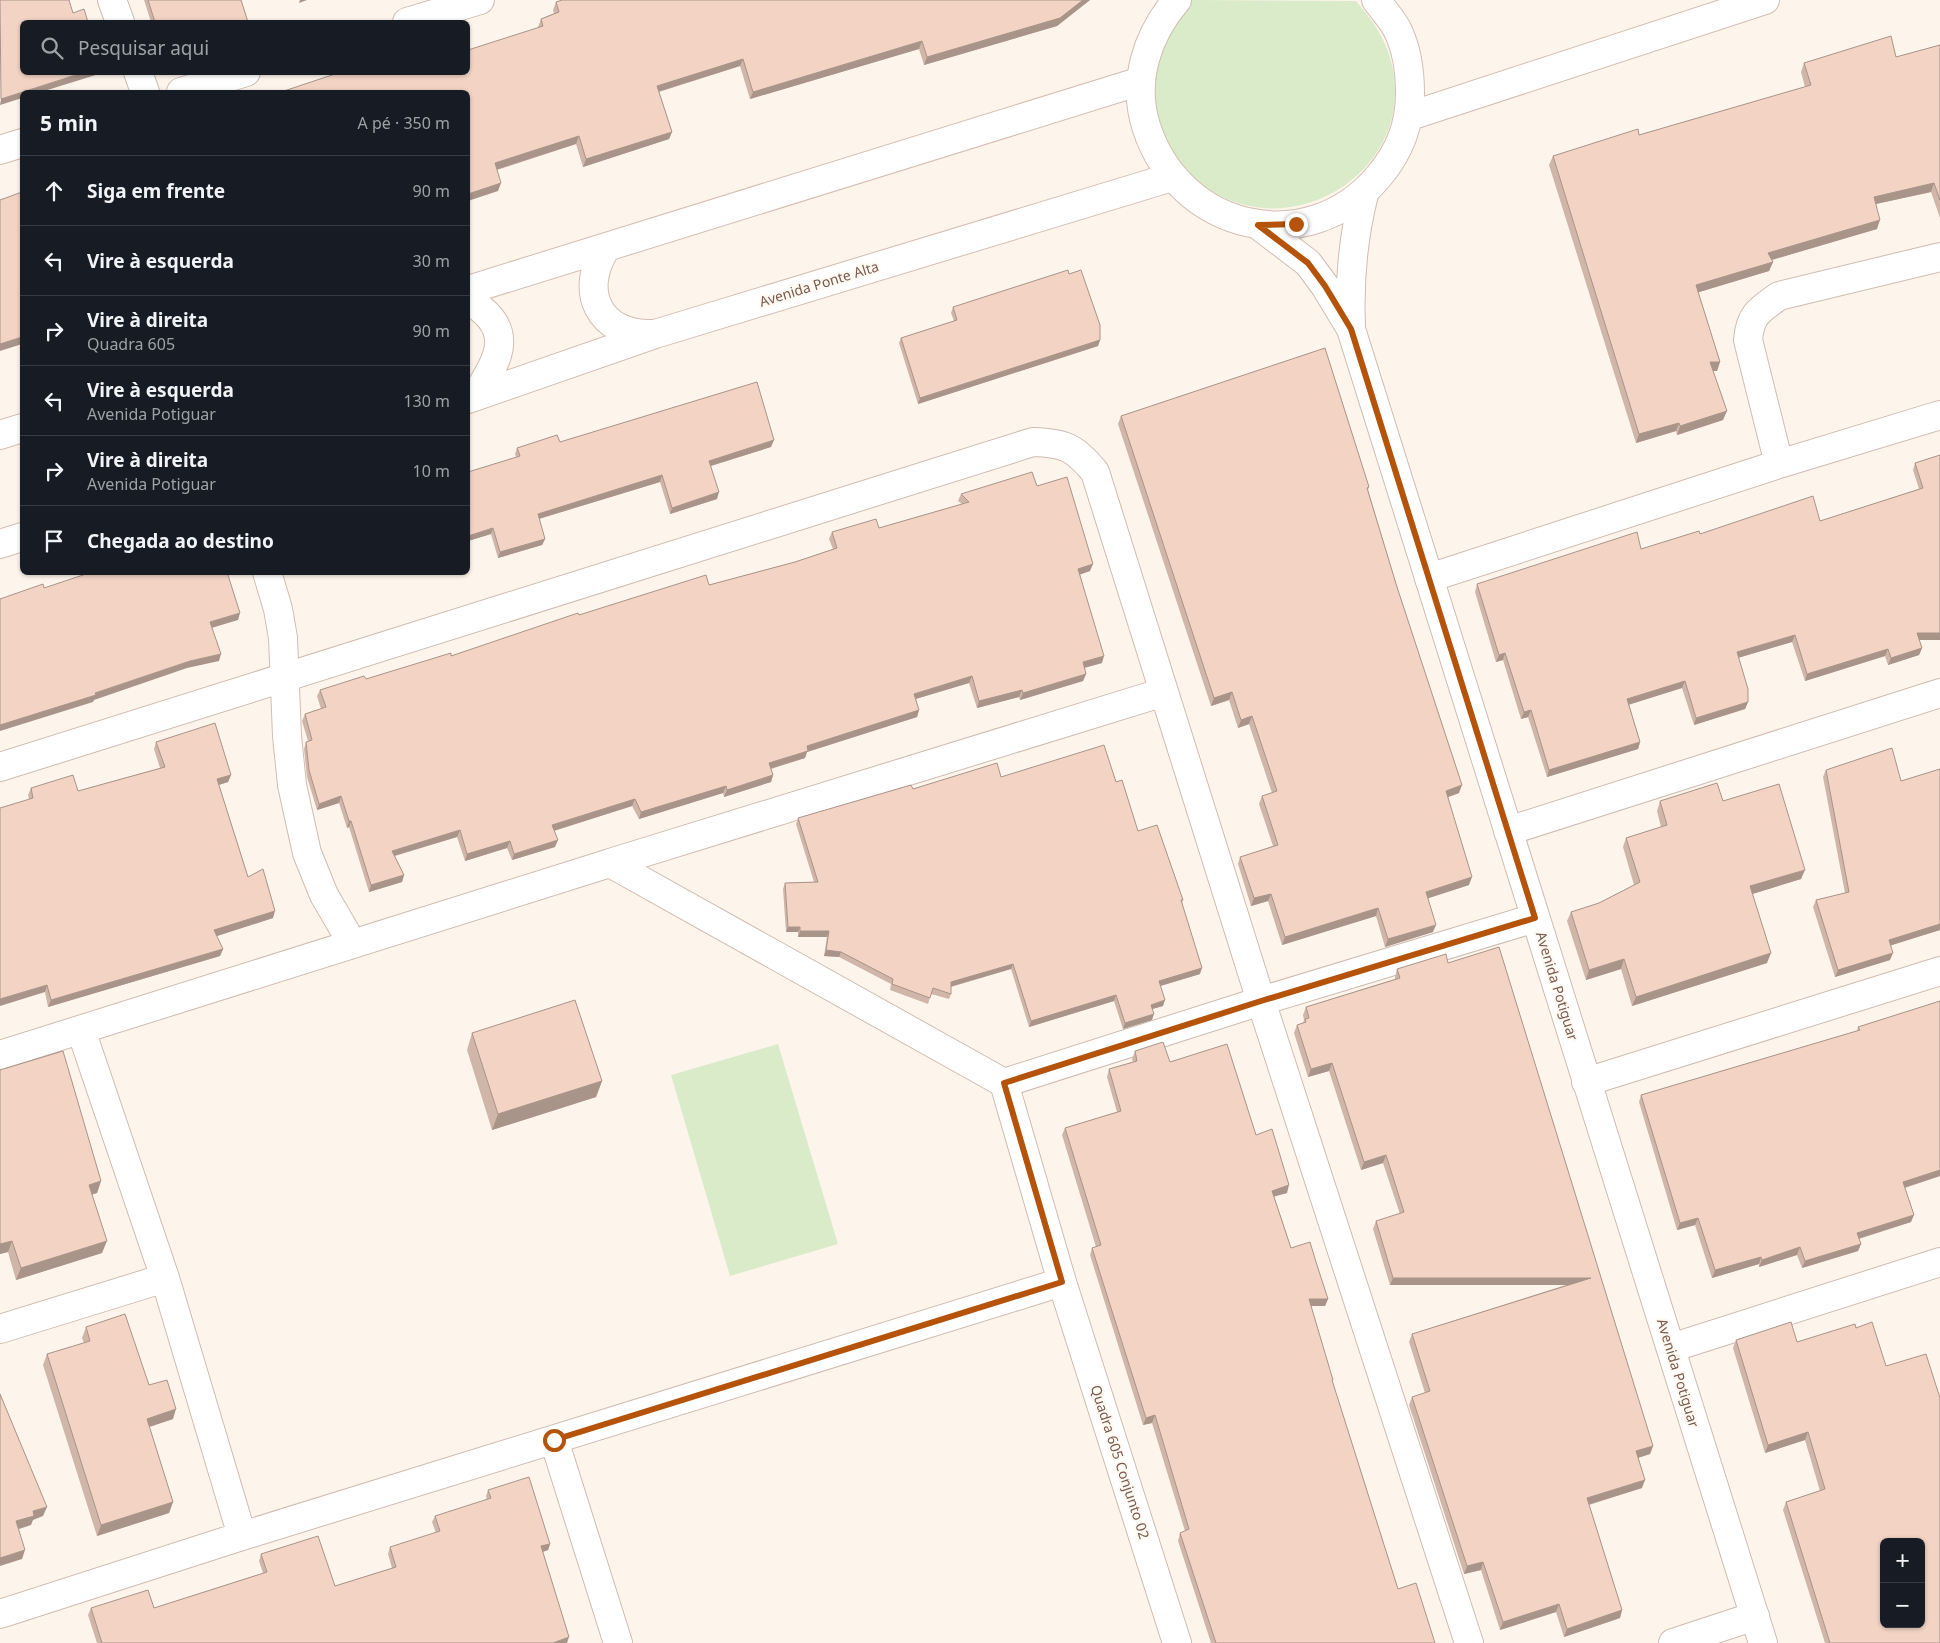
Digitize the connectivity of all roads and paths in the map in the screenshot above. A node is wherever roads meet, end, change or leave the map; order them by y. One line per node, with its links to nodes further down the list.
1 (112, 0): 6 (street)
2 (480, 0): 7 (street)
3 (1176, 0): 10 (street, Avenida Potiguar)
4 (1376, 0): 13 (street, Avenida Potiguar)
5 (1765, 0): 13 (street)
6 (119, 20)
7 (414, 20)
8 (139, 75): 11 (street)
9 (236, 75): 12 (street)
10 (1141, 81): 16 (street, Avenida Potiguar); 19 (street)
11 (144, 90)
12 (188, 90)
13 (1410, 116): 17 (street, Avenida Potiguar)
14 (20, 144): 15 (street)
15 (0, 150)
16 (1172, 177): 18 (street, Avenida Potiguar); 24 (street, Avenida Ponte Alta)
17 (1364, 194): 18 (street, Avenida Potiguar); 23 (street, Avenida Potiguar)
18 (1258, 225): 23 (street, Avenida Potiguar)
19 (606, 248): 21 (street); 24 (street)
20 (1940, 257): 29 (street)
21 (470, 289)
22 (470, 301): 25 (street)
23 (1351, 329): 33 (street, Avenida Potiguar)
24 (655, 334): 25 (street, Avenida Ponte Alta)
25 (471, 398)
26 (1940, 415): 29 (street)
27 (20, 429): 28 (street)
28 (0, 435)
29 (1779, 464): 33 (street)
30 (20, 538): 31 (street)
31 (0, 544)
32 (268, 575): 34 (street)
33 (1429, 578): 38 (street, Avenida Potiguar)
34 (285, 676): 35 (street); 37 (street); 41 (street)
35 (1164, 692): 39 (street); 43 (street)
36 (1940, 693): 38 (street)
37 (0, 767)
38 (1508, 831): 40 (street, Avenida Potiguar)
39 (610, 863): 41 (street); 47 (street)
40 (1535, 918): 43 (street); 46 (street, Avenida Potiguar)
41 (352, 944): 44 (street)
42 (1940, 971): 46 (street)
43 (1261, 1001): 47 (street); 59 (street)
44 (81, 1030): 45 (street); 49 (street)
45 (0, 1055)
46 (1586, 1082): 52 (street, Avenida Potiguar)
47 (1004, 1083): 50 (street, Quadra 605 Conjunto 02)
48 (1939, 1264): 52 (street)
49 (165, 1278): 51 (street); 54 (street)
50 (1062, 1282): 53 (street); 58 (street, Quadra 605 Conjunto 02)
51 (0, 1329)
52 (1670, 1348): 56 (street, Avenida Potiguar)
53 (554, 1440): 54 (street); 57 (street)
54 (242, 1536): 55 (street)
55 (0, 1614)
56 (1755, 1616): 60 (street); 61 (street, Avenida Potiguar)
57 (618, 1643)
58 (1177, 1643)
59 (1469, 1643)
60 (1673, 1643)
61 (1763, 1643)

